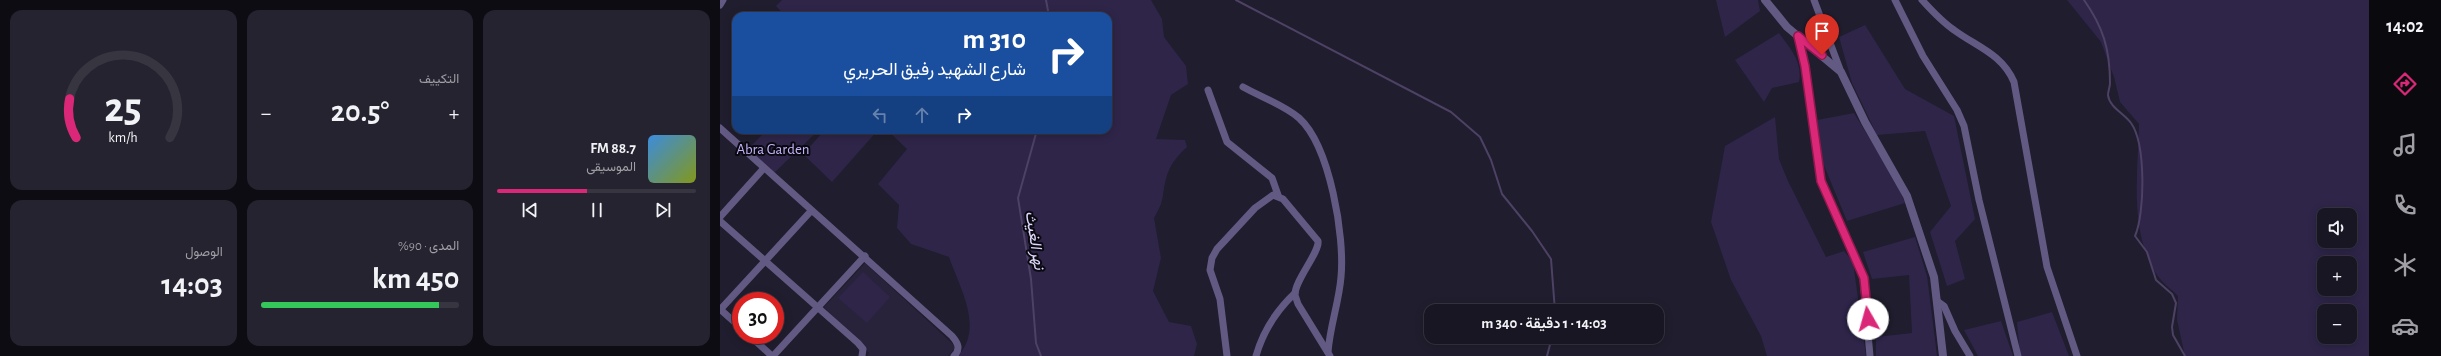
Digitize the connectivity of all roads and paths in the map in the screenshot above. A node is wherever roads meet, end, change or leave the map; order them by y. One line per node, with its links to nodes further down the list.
1 (723, 0): 6 (street)
2 (1765, 0): 7 (street)
3 (1814, 0): 8 (street)
4 (1896, 0): 34 (street)
5 (1922, 0): 35 (street)
6 (720, 5)
7 (1798, 36): 8 (street); 31 (street)
8 (1841, 72): 20 (street)
9 (1243, 87): 25 (street)
10 (1208, 90): 13 (street)
11 (720, 128): 12 (street)
12 (764, 168): 14 (street); 15 (street)
13 (1278, 195): 19 (street); 29 (street)
14 (811, 211): 17 (street); 18 (street)
15 (720, 217)
16 (720, 221): 18 (street)
17 (865, 256): 21 (street); 28 (street)
18 (765, 261): 21 (street); 22 (street)
19 (1295, 292): 25 (street); 30 (street)
20 (1937, 301): 32 (street); 33 (street)
21 (818, 306): 26 (street); 27 (street)
22 (720, 310): 23 (street)
23 (732, 320)
24 (759, 344): 26 (street)
25 (1329, 354)
26 (772, 356)
27 (862, 356)
28 (954, 356)
29 (1227, 356)
30 (1256, 356)
31 (1870, 356)
32 (1942, 356)
33 (1970, 356)
34 (2018, 356)
35 (2077, 356)

